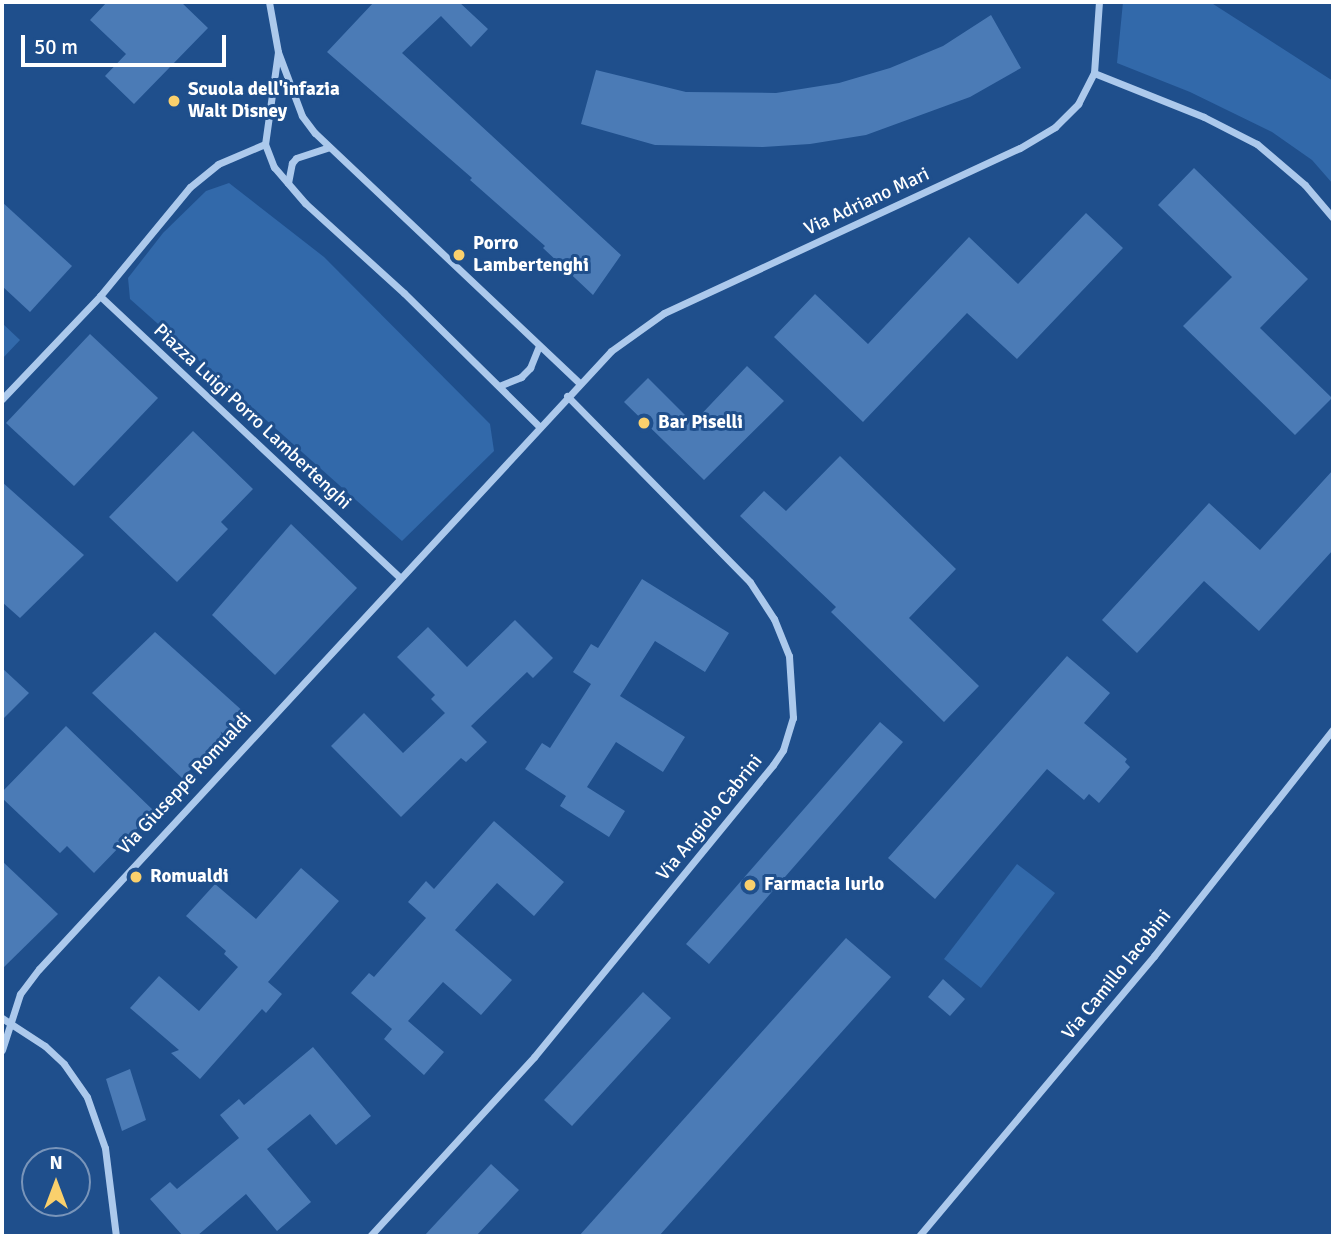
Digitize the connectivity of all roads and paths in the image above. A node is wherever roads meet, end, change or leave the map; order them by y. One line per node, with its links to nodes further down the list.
1 (269, 2): 3 (street)
2 (1099, 2): 4 (street, Via Adriano Mari)
3 (278, 52): 5 (street); 6 (street)
4 (1094, 74): 8 (street); 11 (street, Via Adriano Mari)
5 (265, 144): 7 (street); 9 (street)
6 (329, 147): 7 (street); 10 (street)
7 (288, 183): 12 (street)
8 (1333, 218)
9 (100, 296): 14 (street); 16 (street, Piazza Luigi Porro Lambertenghi)
10 (539, 346): 11 (street); 12 (street)
11 (579, 383): 13 (street)
12 (499, 386): 15 (street)
13 (568, 396): 15 (street); 22 (street, Via Angiolo Cabrini)
14 (2, 399)
15 (539, 426): 16 (street)
16 (399, 577): 19 (street, Via Giuseppe Romualdi)
17 (1333, 729): 23 (street, Via Camillo Iacobini)
18 (2, 1018): 19 (street)
19 (9, 1023): 20 (street, Via Giuseppe Romualdi); 21 (street)
20 (2, 1050)
21 (116, 1236)
22 (370, 1236)
23 (919, 1236)

